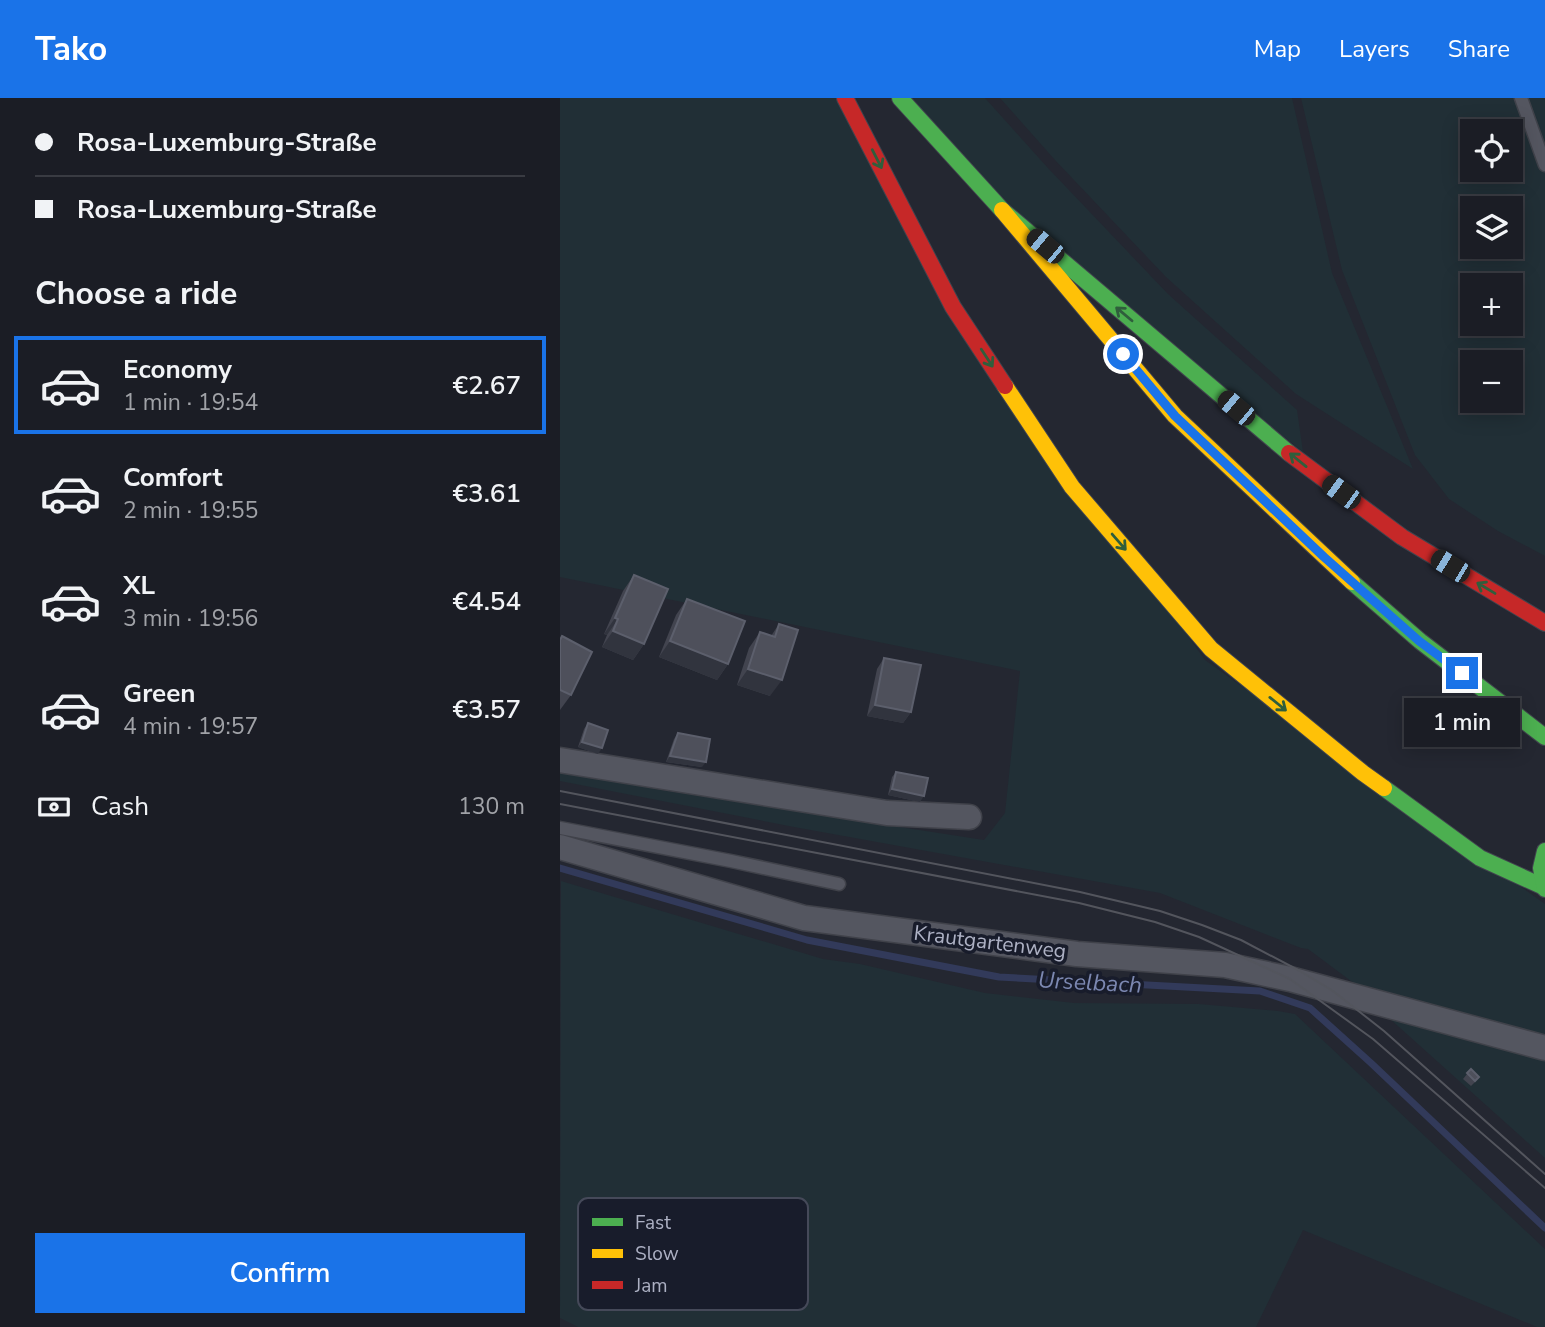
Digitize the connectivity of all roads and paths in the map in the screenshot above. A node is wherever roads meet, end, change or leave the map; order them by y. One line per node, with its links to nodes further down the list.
1 (845, 98): 14 (main road, one-way to 14)
2 (900, 98): 5 (main road)
3 (1521, 98): 4 (lane)
4 (1545, 165)
5 (1002, 210): 6 (main road, one-way to 5); 7 (main road)
6 (1545, 623)
7 (1545, 737)
8 (560, 760): 9 (street)
9 (969, 817)
10 (560, 828): 13 (lane)
11 (560, 847): 15 (street, Krautgartenweg)
12 (1545, 851): 14 (main road)
13 (839, 884)
14 (1545, 888)
15 (1545, 1048)

